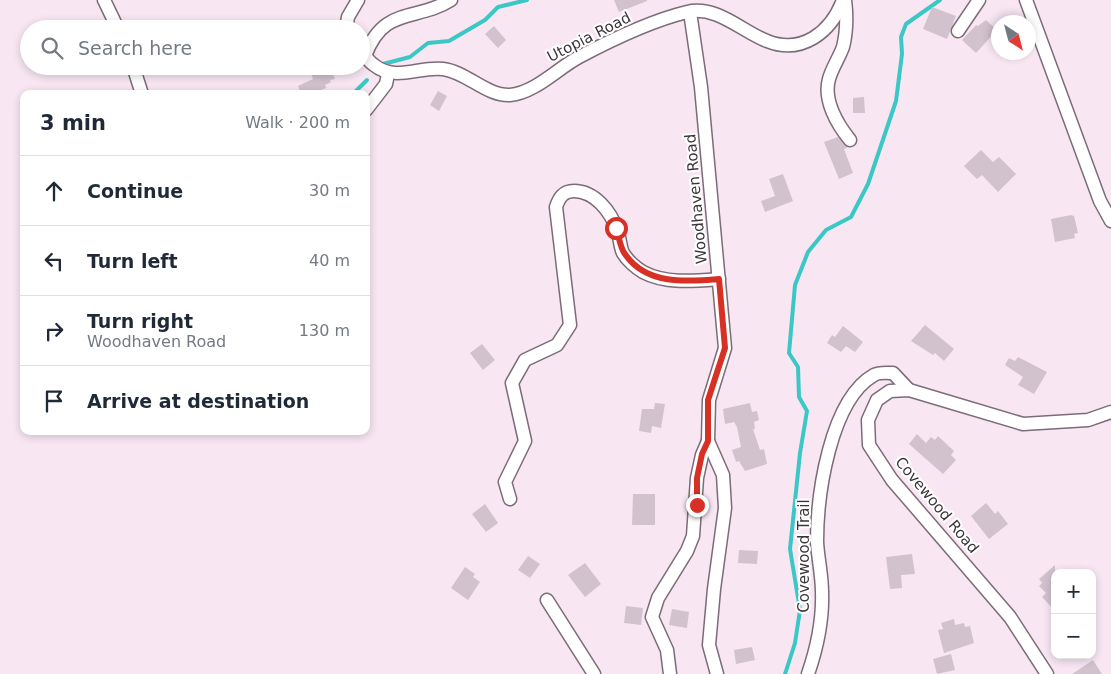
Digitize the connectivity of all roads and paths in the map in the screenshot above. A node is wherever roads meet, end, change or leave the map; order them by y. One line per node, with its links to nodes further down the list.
1 (104, 0): 8 (street)
2 (358, 0): 9 (street)
3 (452, 0): 11 (street)
4 (844, 0): 7 (street, Utopia Road); 17 (street)
5 (979, 0): 10 (street)
6 (1026, 0): 18 (street)
7 (690, 12): 13 (street, Utopia Road); 19 (street, Woodhaven Road)
8 (114, 20)
9 (348, 20)
10 (958, 31)
11 (370, 44)
12 (370, 61): 13 (street)
13 (388, 74): 16 (street)
14 (136, 75): 15 (street)
15 (141, 90)
16 (370, 105)
17 (850, 140)
18 (1111, 221)
19 (719, 279): 22 (street, Woodhaven Road); 23 (street)
20 (908, 390): 21 (street, Covewood Road); 28 (street, Covewood Trail); 29 (street, Covewood Road)
21 (1111, 412)
22 (708, 441): 26 (street, Woodhaven Road); 27 (street, Woodhaven Road)
23 (510, 499)
24 (547, 600): 25 (street)
25 (594, 674)
26 (670, 674)
27 (717, 674)
28 (808, 674)
29 (1046, 674)

